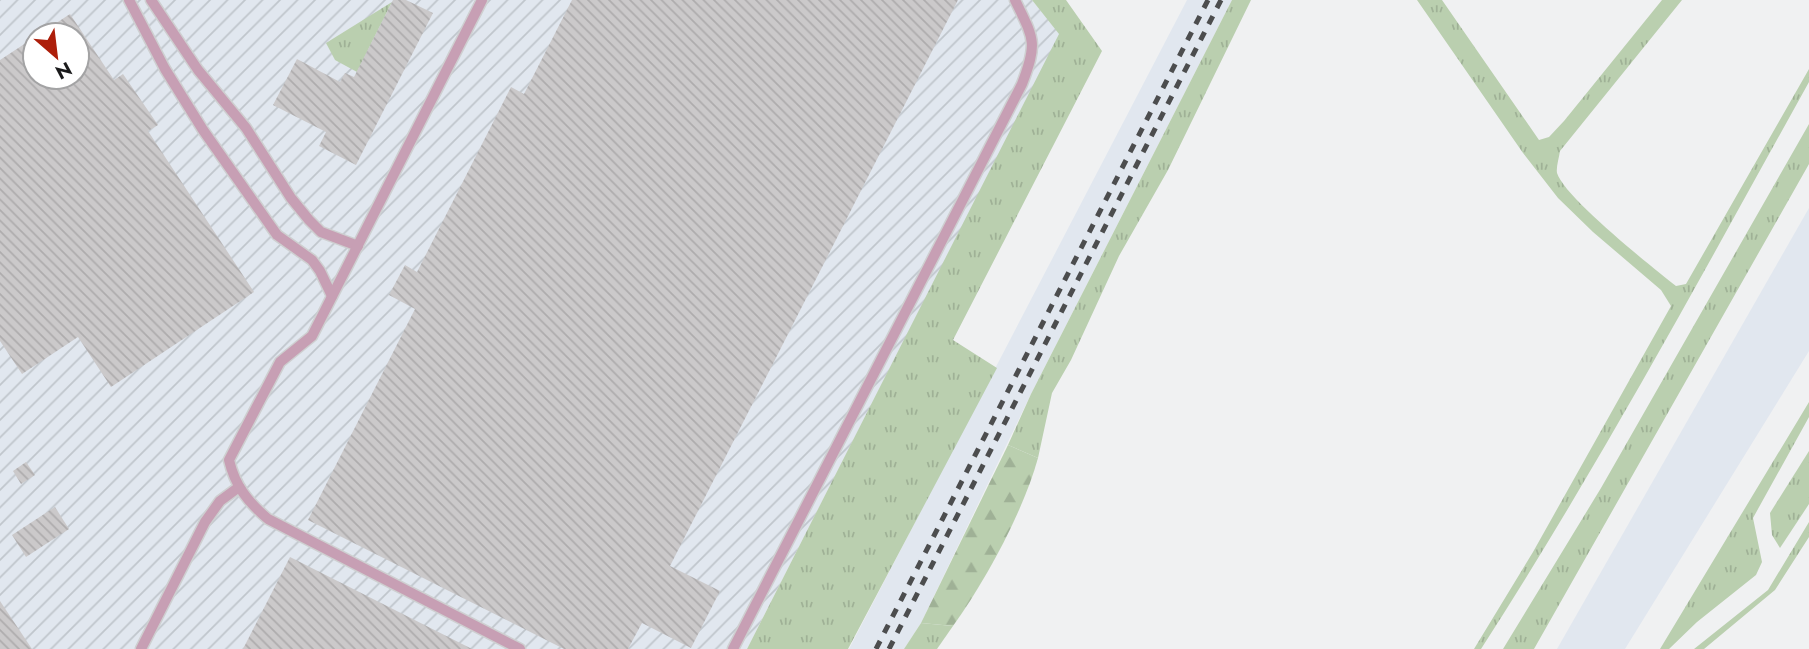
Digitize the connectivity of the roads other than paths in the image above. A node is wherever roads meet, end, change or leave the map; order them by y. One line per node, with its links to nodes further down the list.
1 (129, 0): 6 (lane)
2 (151, 0): 5 (lane)
3 (481, 0): 5 (lane)
4 (1015, 0): 10 (lane)
5 (358, 246): 6 (lane)
6 (332, 296): 7 (lane)
7 (239, 487): 8 (lane); 9 (lane)
8 (141, 649)
9 (520, 649)
10 (733, 649)

